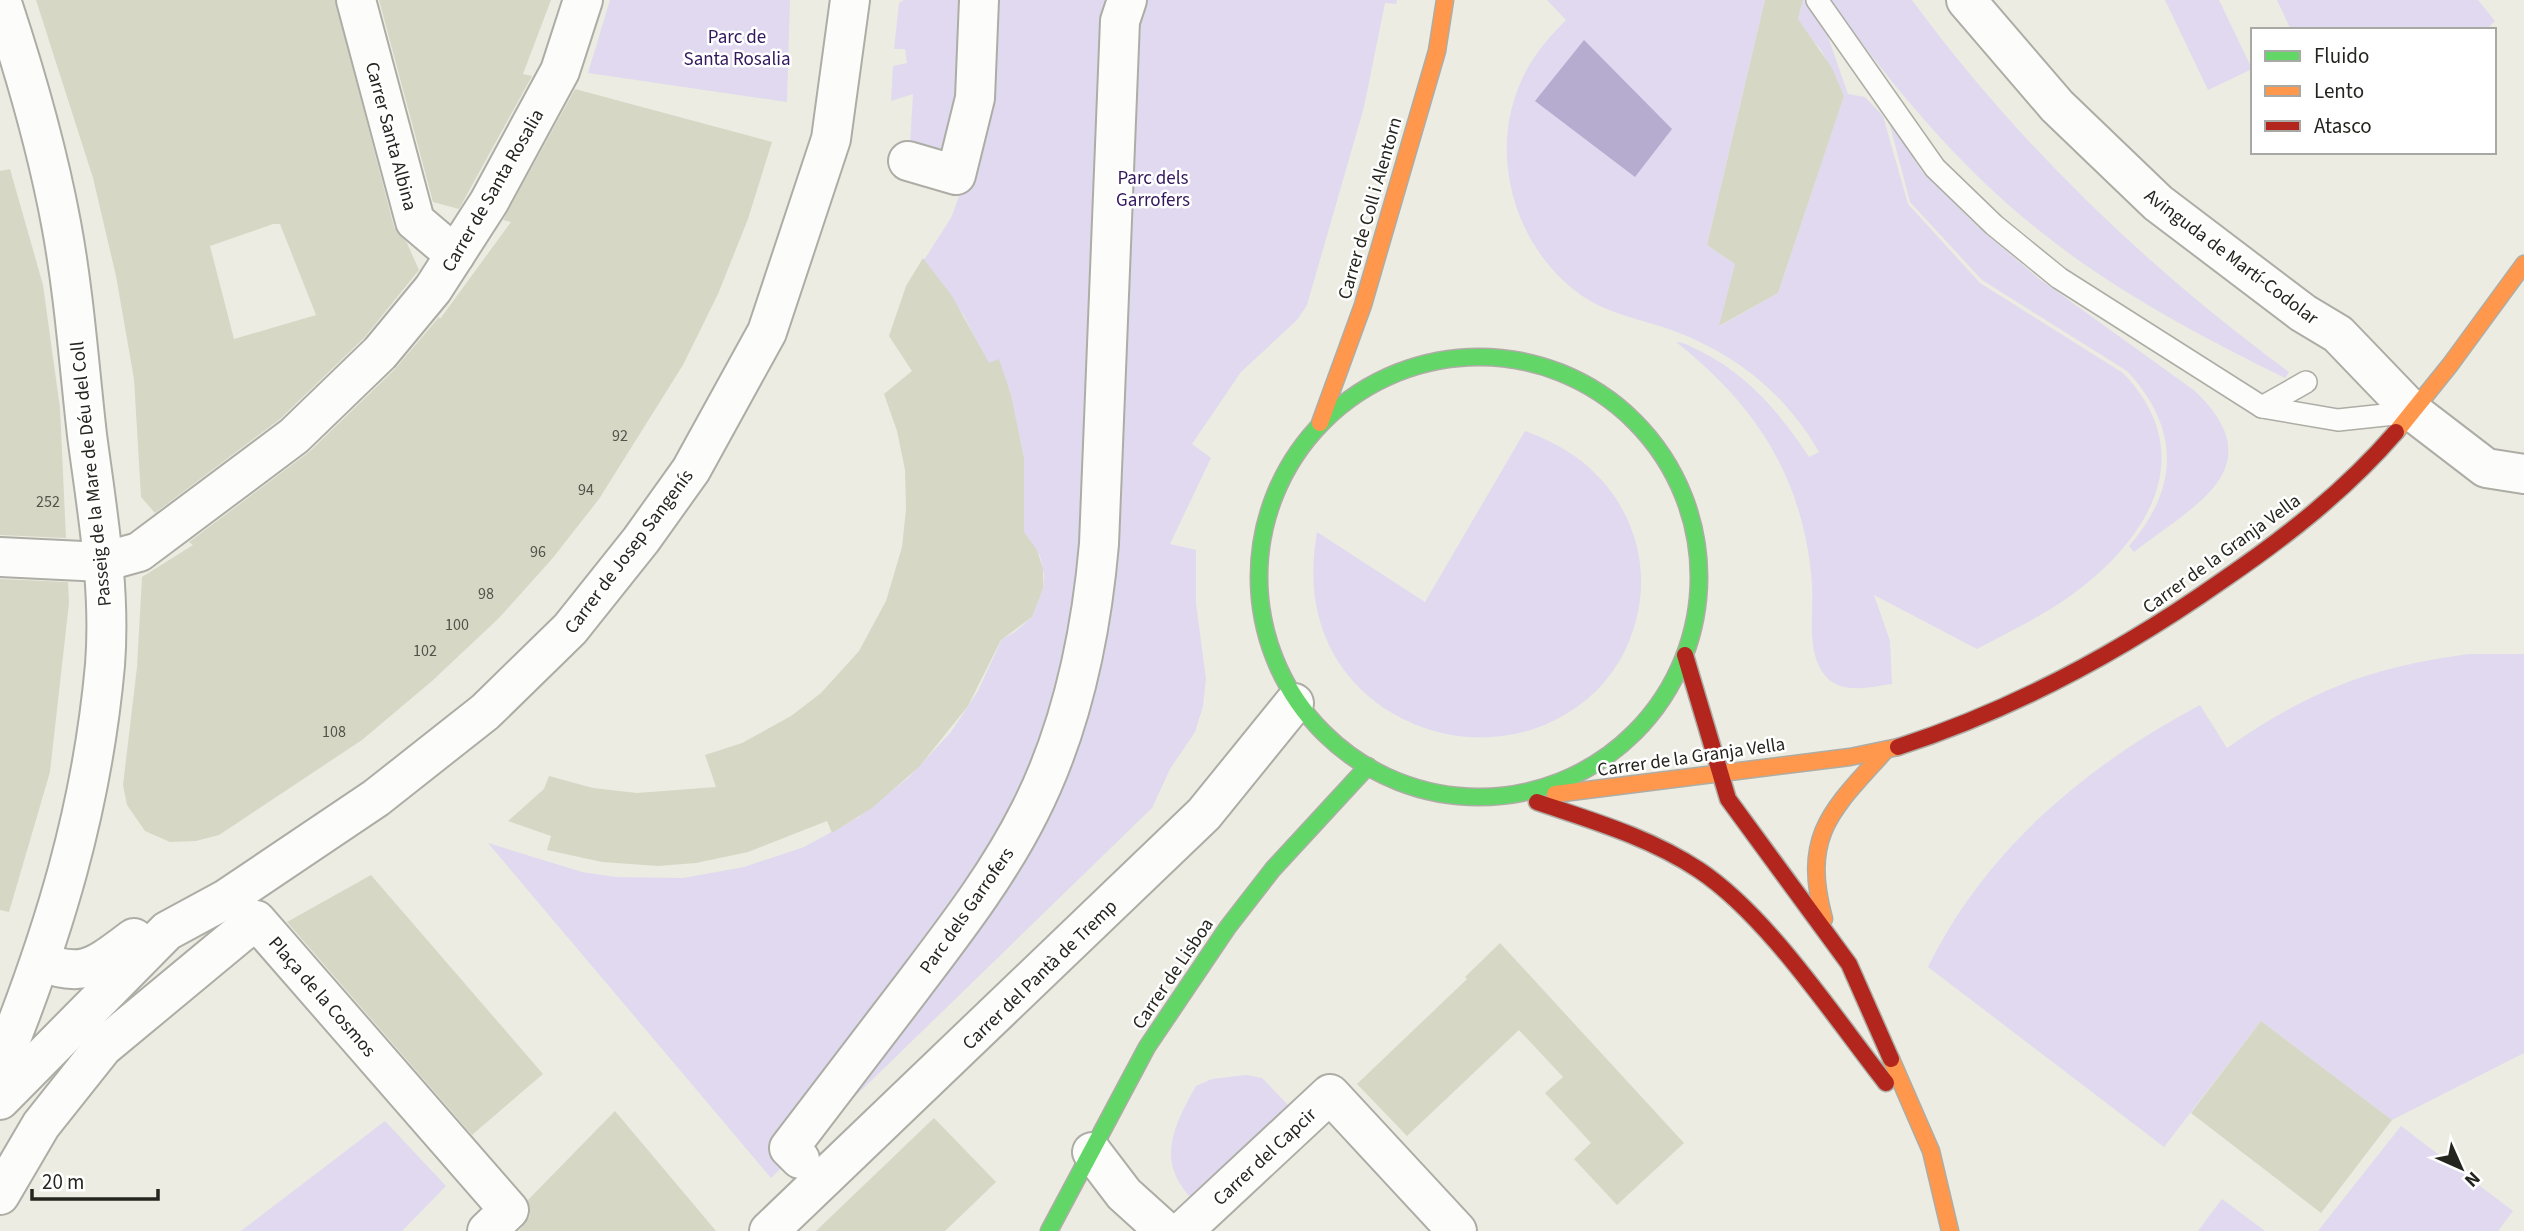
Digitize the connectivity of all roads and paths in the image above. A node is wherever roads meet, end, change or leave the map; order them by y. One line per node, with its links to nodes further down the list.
1 (356, 0): 13 (street, Carrer Santa Albina)
2 (583, 0): 13 (street, Carrer de Santa Rosalia)
3 (831, 0): 11 (street)
4 (850, 0): 11 (street, Carrer de Josep Sangenís)
5 (979, 0): 12 (street)
6 (1126, 0): 36 (street, Parc dels Garrofers)
7 (1445, 0): 18 (street, Carrer de Coll i Alentorn)
8 (1817, 0): 16 (lane)
9 (1966, 0): 17 (street, Avinguda de Martí-Codolar)
10 (1, 1): 21 (street, Passeig de la Mare de Déu del Coll)
11 (836, 115): 28 (street, Carrer de Josep Sangenís)
12 (908, 161)
13 (455, 255): 21 (street, Carrer de Santa Rosalia)
14 (2524, 264): 17 (street, Carrer de la Granja Vella)
15 (2306, 382): 16 (lane)
16 (2262, 407): 17 (lane)
17 (2413, 412): 19 (street, Avinguda de Martí-Codolar); 24 (street, Carrer de la Granja Vella)
18 (1320, 423): 22 (street); 23 (street, Carrer de la Granja Vella)
19 (2524, 474)
20 (0, 557): 21 (street, Carrer de Santa Rosalia)
21 (103, 562): 30 (street, Passeig de la Mare de Déu del Coll)
22 (1685, 655): 26 (street); 27 (street)
23 (1294, 703): 25 (street, Carrer de la Granja Vella); 39 (street, Carrer del Pantà de Tremp)
24 (1886, 750): 26 (street, Carrer de la Granja Vella); 29 (street)
25 (1368, 766): 27 (street, Carrer de la Granja Vella); 35 (street, Carrer de Lisboa)
26 (1720, 775): 27 (street, Carrer de la Granja Vella); 29 (street)
27 (1522, 796): 34 (street)
28 (167, 931): 30 (street, Carrer de Josep Sangenís); 31 (street, Carrer de Josep Sangenís)
29 (1826, 931): 34 (street)
30 (35, 976): 31 (street, Carrer de Josep Sangenís); 32 (street, Passeig de la Mare de Déu del Coll)
31 (104, 993): 33 (street, Carrer de Josep Sangenís)
32 (0, 1067)
33 (0, 1100)
34 (1918, 1125): 44 (street)
35 (1092, 1152): 40 (street, Carrer de Lisboa); 41 (street)
36 (800, 1159)
37 (0, 1195): 38 (street, Plaça de la Cosmos)
38 (487, 1231)
39 (769, 1231)
40 (1049, 1231)
41 (1165, 1231)
42 (1183, 1231): 43 (street, Carrer del Capcir)
43 (1457, 1231)
44 (1950, 1231)

